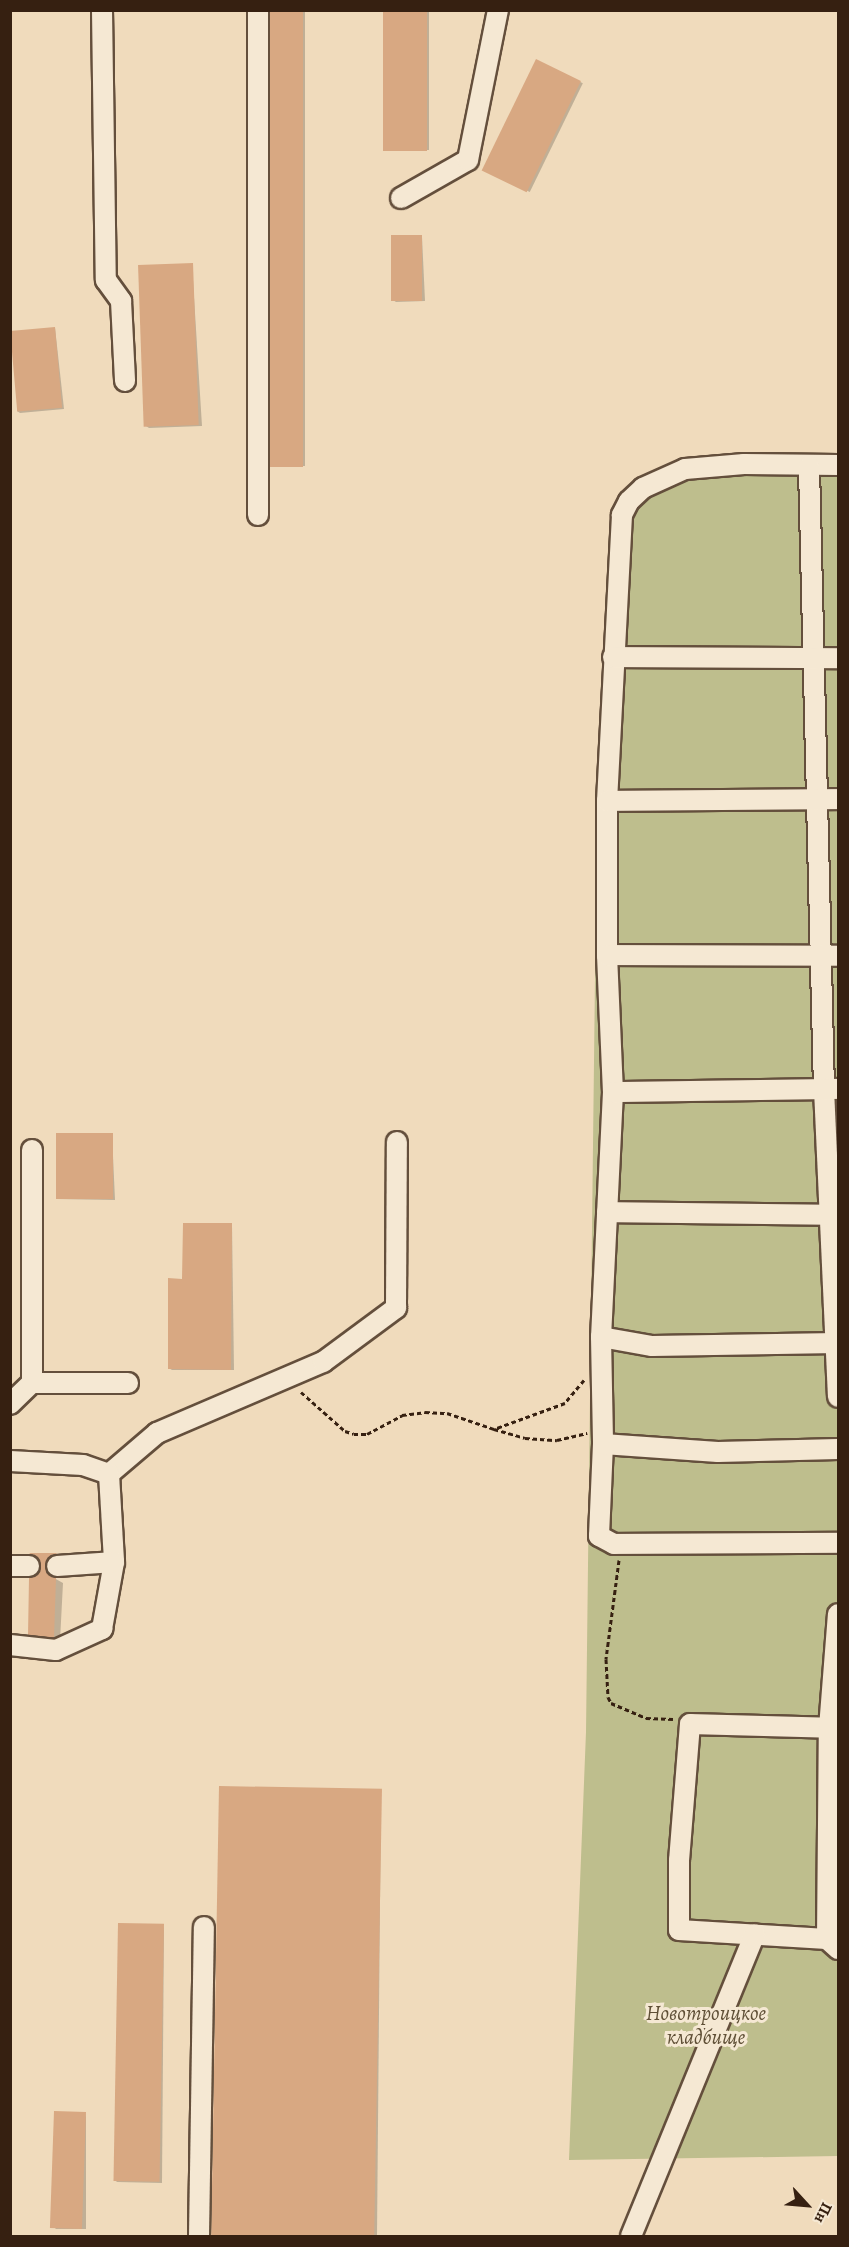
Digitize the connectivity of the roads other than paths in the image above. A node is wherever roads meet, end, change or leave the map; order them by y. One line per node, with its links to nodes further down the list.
1 (102, 10): 5 (street)
2 (258, 10): 8 (street)
3 (498, 10): 4 (street)
4 (401, 198)
5 (125, 381)
6 (838, 465): 7 (street)
7 (809, 466): 9 (street); 11 (street)
8 (258, 515)
9 (613, 657): 11 (street); 14 (street)
10 (838, 658): 11 (street)
11 (813, 659): 13 (street)
12 (838, 799): 13 (street)
13 (818, 800): 14 (street); 16 (street)
14 (607, 801): 15 (street)
15 (607, 955): 16 (street); 18 (street)
16 (830, 956): 17 (street)
17 (831, 1089): 18 (street); 22 (street)
18 (613, 1092): 21 (street)
19 (397, 1142): 32 (street)
20 (32, 1150): 25 (street)
21 (607, 1212): 22 (street); 23 (street)
22 (833, 1215): 24 (street)
23 (601, 1337): 24 (street); 29 (street)
24 (836, 1343): 27 (street)
25 (32, 1383): 26 (street); 28 (street)
26 (128, 1383)
27 (838, 1397)
28 (10, 1404)
29 (603, 1444): 30 (street); 33 (street)
30 (838, 1449)
31 (10, 1461): 32 (street)
32 (109, 1474): 34 (street)
33 (838, 1543)
34 (114, 1562): 35 (street); 37 (street)
35 (57, 1566)
36 (838, 1614): 38 (street)
37 (10, 1645)
38 (834, 1728): 40 (street); 41 (street)
39 (204, 1927): 42 (street)
40 (755, 1934): 41 (street); 43 (street)
41 (833, 1944)
42 (199, 2236)
43 (631, 2236)

